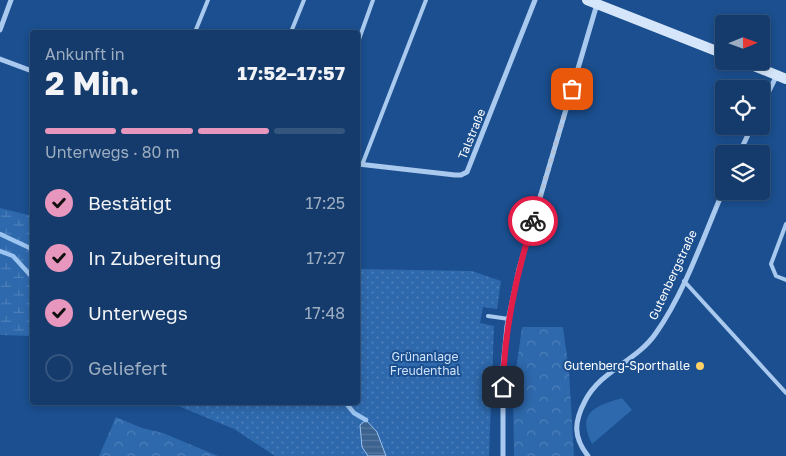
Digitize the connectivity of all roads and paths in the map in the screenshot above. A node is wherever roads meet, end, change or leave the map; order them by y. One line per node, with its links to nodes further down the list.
1 (11, 0): 9 (street)
2 (208, 0): 10 (lane)
3 (304, 0): 11 (lane)
4 (373, 0): 12 (lane)
5 (426, 0): 19 (lane)
6 (535, 0): 19 (street, Talstraße)
7 (587, 0): 8 (main road)
8 (598, 2): 13 (main road); 25 (street)
9 (0, 30)
10 (196, 30)
11 (292, 30)
12 (360, 36)
13 (715, 50)
14 (0, 59): 15 (street)
15 (30, 70)
16 (767, 70): 17 (main road)
17 (783, 76): 18 (street)
18 (770, 94)
19 (360, 164)
20 (719, 200): 23 (street, Gutenbergstraße)
21 (786, 224): 22 (lane)
22 (786, 280)
23 (684, 281): 26 (lane); 28 (street, Gutenbergstraße)
24 (488, 316): 25 (lane)
25 (509, 319): 27 (street)
26 (786, 393)
27 (504, 456)
28 (588, 456)

